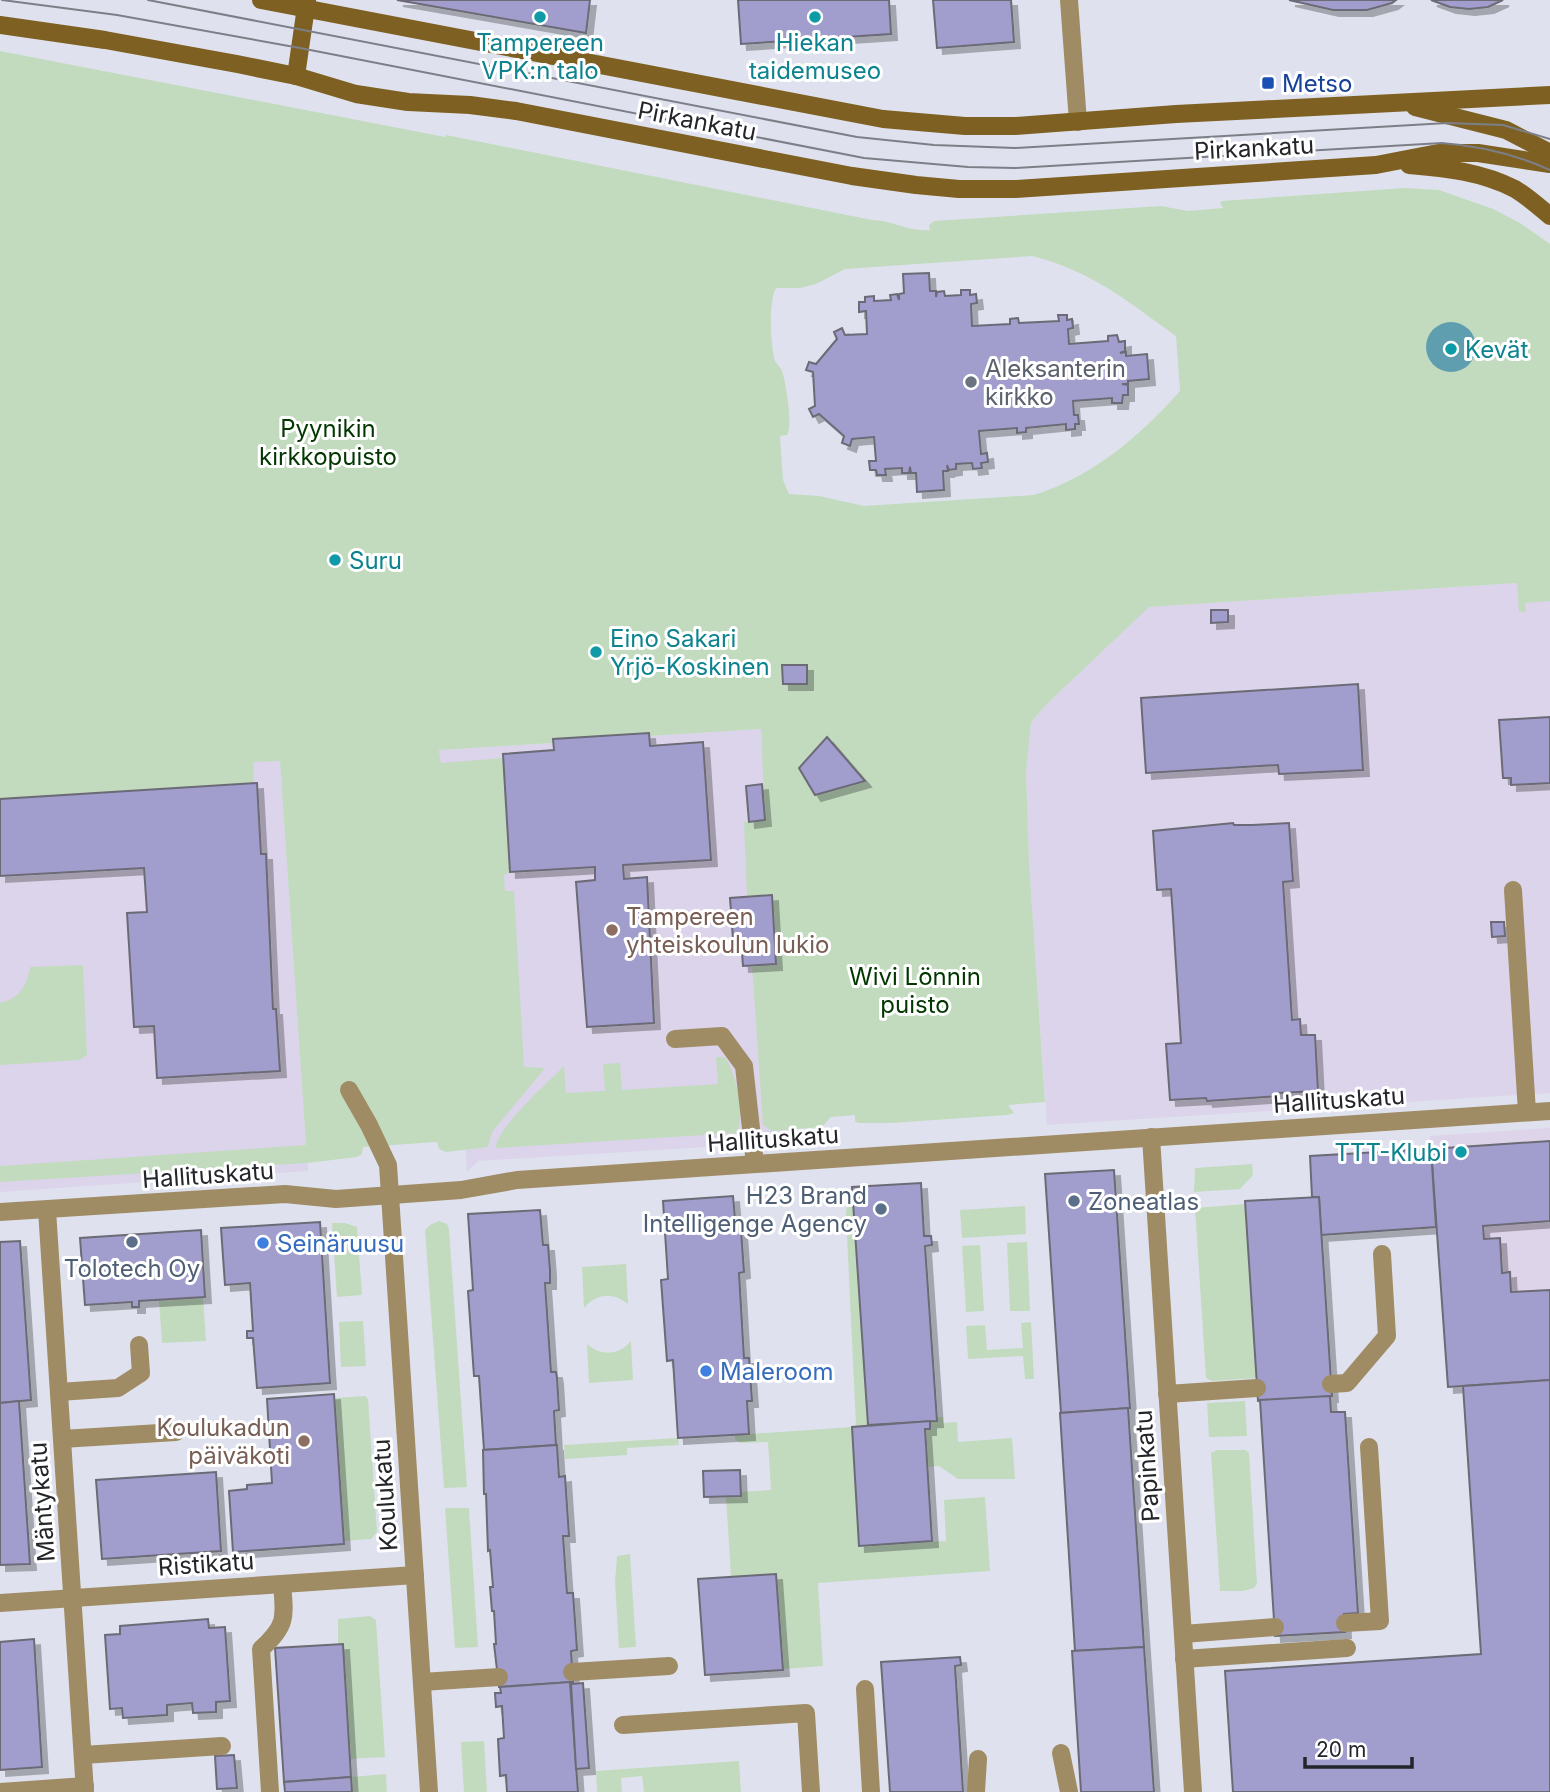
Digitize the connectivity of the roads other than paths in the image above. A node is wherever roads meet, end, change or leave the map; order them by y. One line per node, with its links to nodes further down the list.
1 (261, 0): 3 (main road, Pirkankatu)
2 (1069, 0): 8 (street)
3 (306, 4): 5 (main road); 8 (main road, Pirkankatu)
4 (0, 25): 5 (main road, Pirkankatu)
5 (296, 76): 10 (main road, Pirkankatu)
6 (1550, 95): 7 (main road, Pirkankatu)
7 (1394, 102): 8 (main road, Pirkankatu); 9 (main road, Pirkankatu)
8 (1078, 122)
9 (1550, 153)
10 (1392, 163): 11 (main road, Pirkankatu); 12 (main road, Pirkankatu)
11 (1550, 164)
12 (1550, 216)
13 (1514, 890): 17 (street)
14 (676, 1039): 19 (street)
15 (349, 1090): 20 (street, Koulukatu)
16 (1550, 1111): 17 (street, Hallituskatu)
17 (1527, 1112): 18 (street, Hallituskatu)
18 (1150, 1137): 19 (street, Hallituskatu); 28 (street, Papinkatu)
19 (755, 1164): 20 (street, Hallituskatu)
20 (390, 1195): 21 (street, Hallituskatu); 32 (street, Koulukatu)
21 (47, 1210): 22 (street, Hallituskatu); 27 (street, Mäntykatu)
22 (0, 1212)
23 (1382, 1254): 25 (street)
24 (139, 1345): 27 (street)
25 (1331, 1384)
26 (1257, 1388): 28 (street)
27 (59, 1392): 30 (street, Mäntykatu)
28 (1167, 1394): 38 (street, Papinkatu)
29 (176, 1432): 30 (street)
30 (62, 1439): 34 (street, Mäntykatu)
31 (1369, 1447): 36 (street)
32 (415, 1575): 33 (street, Ristikatu); 44 (street, Koulukatu)
33 (282, 1584): 34 (street, Ristikatu); 53 (street)
34 (73, 1598): 35 (street, Ristikatu); 49 (street, Mäntykatu)
35 (0, 1602)
36 (1345, 1623)
37 (1275, 1627): 38 (street)
38 (1182, 1633): 40 (street, Papinkatu)
39 (1347, 1648): 40 (street)
40 (1184, 1659): 59 (street, Papinkatu)
41 (669, 1666): 42 (street)
42 (572, 1672)
43 (499, 1677): 44 (street)
44 (422, 1682): 54 (street, Koulukatu)
45 (865, 1689): 56 (street)
46 (623, 1724): 55 (street)
47 (222, 1746): 49 (street)
48 (1062, 1754): 58 (street)
49 (83, 1755): 51 (street, Mäntykatu)
50 (978, 1759): 57 (street)
51 (85, 1789): 52 (street)
52 (0, 1792)
53 (270, 1792)
54 (429, 1792)
55 (811, 1792)
56 (872, 1792)
57 (976, 1792)
58 (1069, 1792)
59 (1193, 1792)

